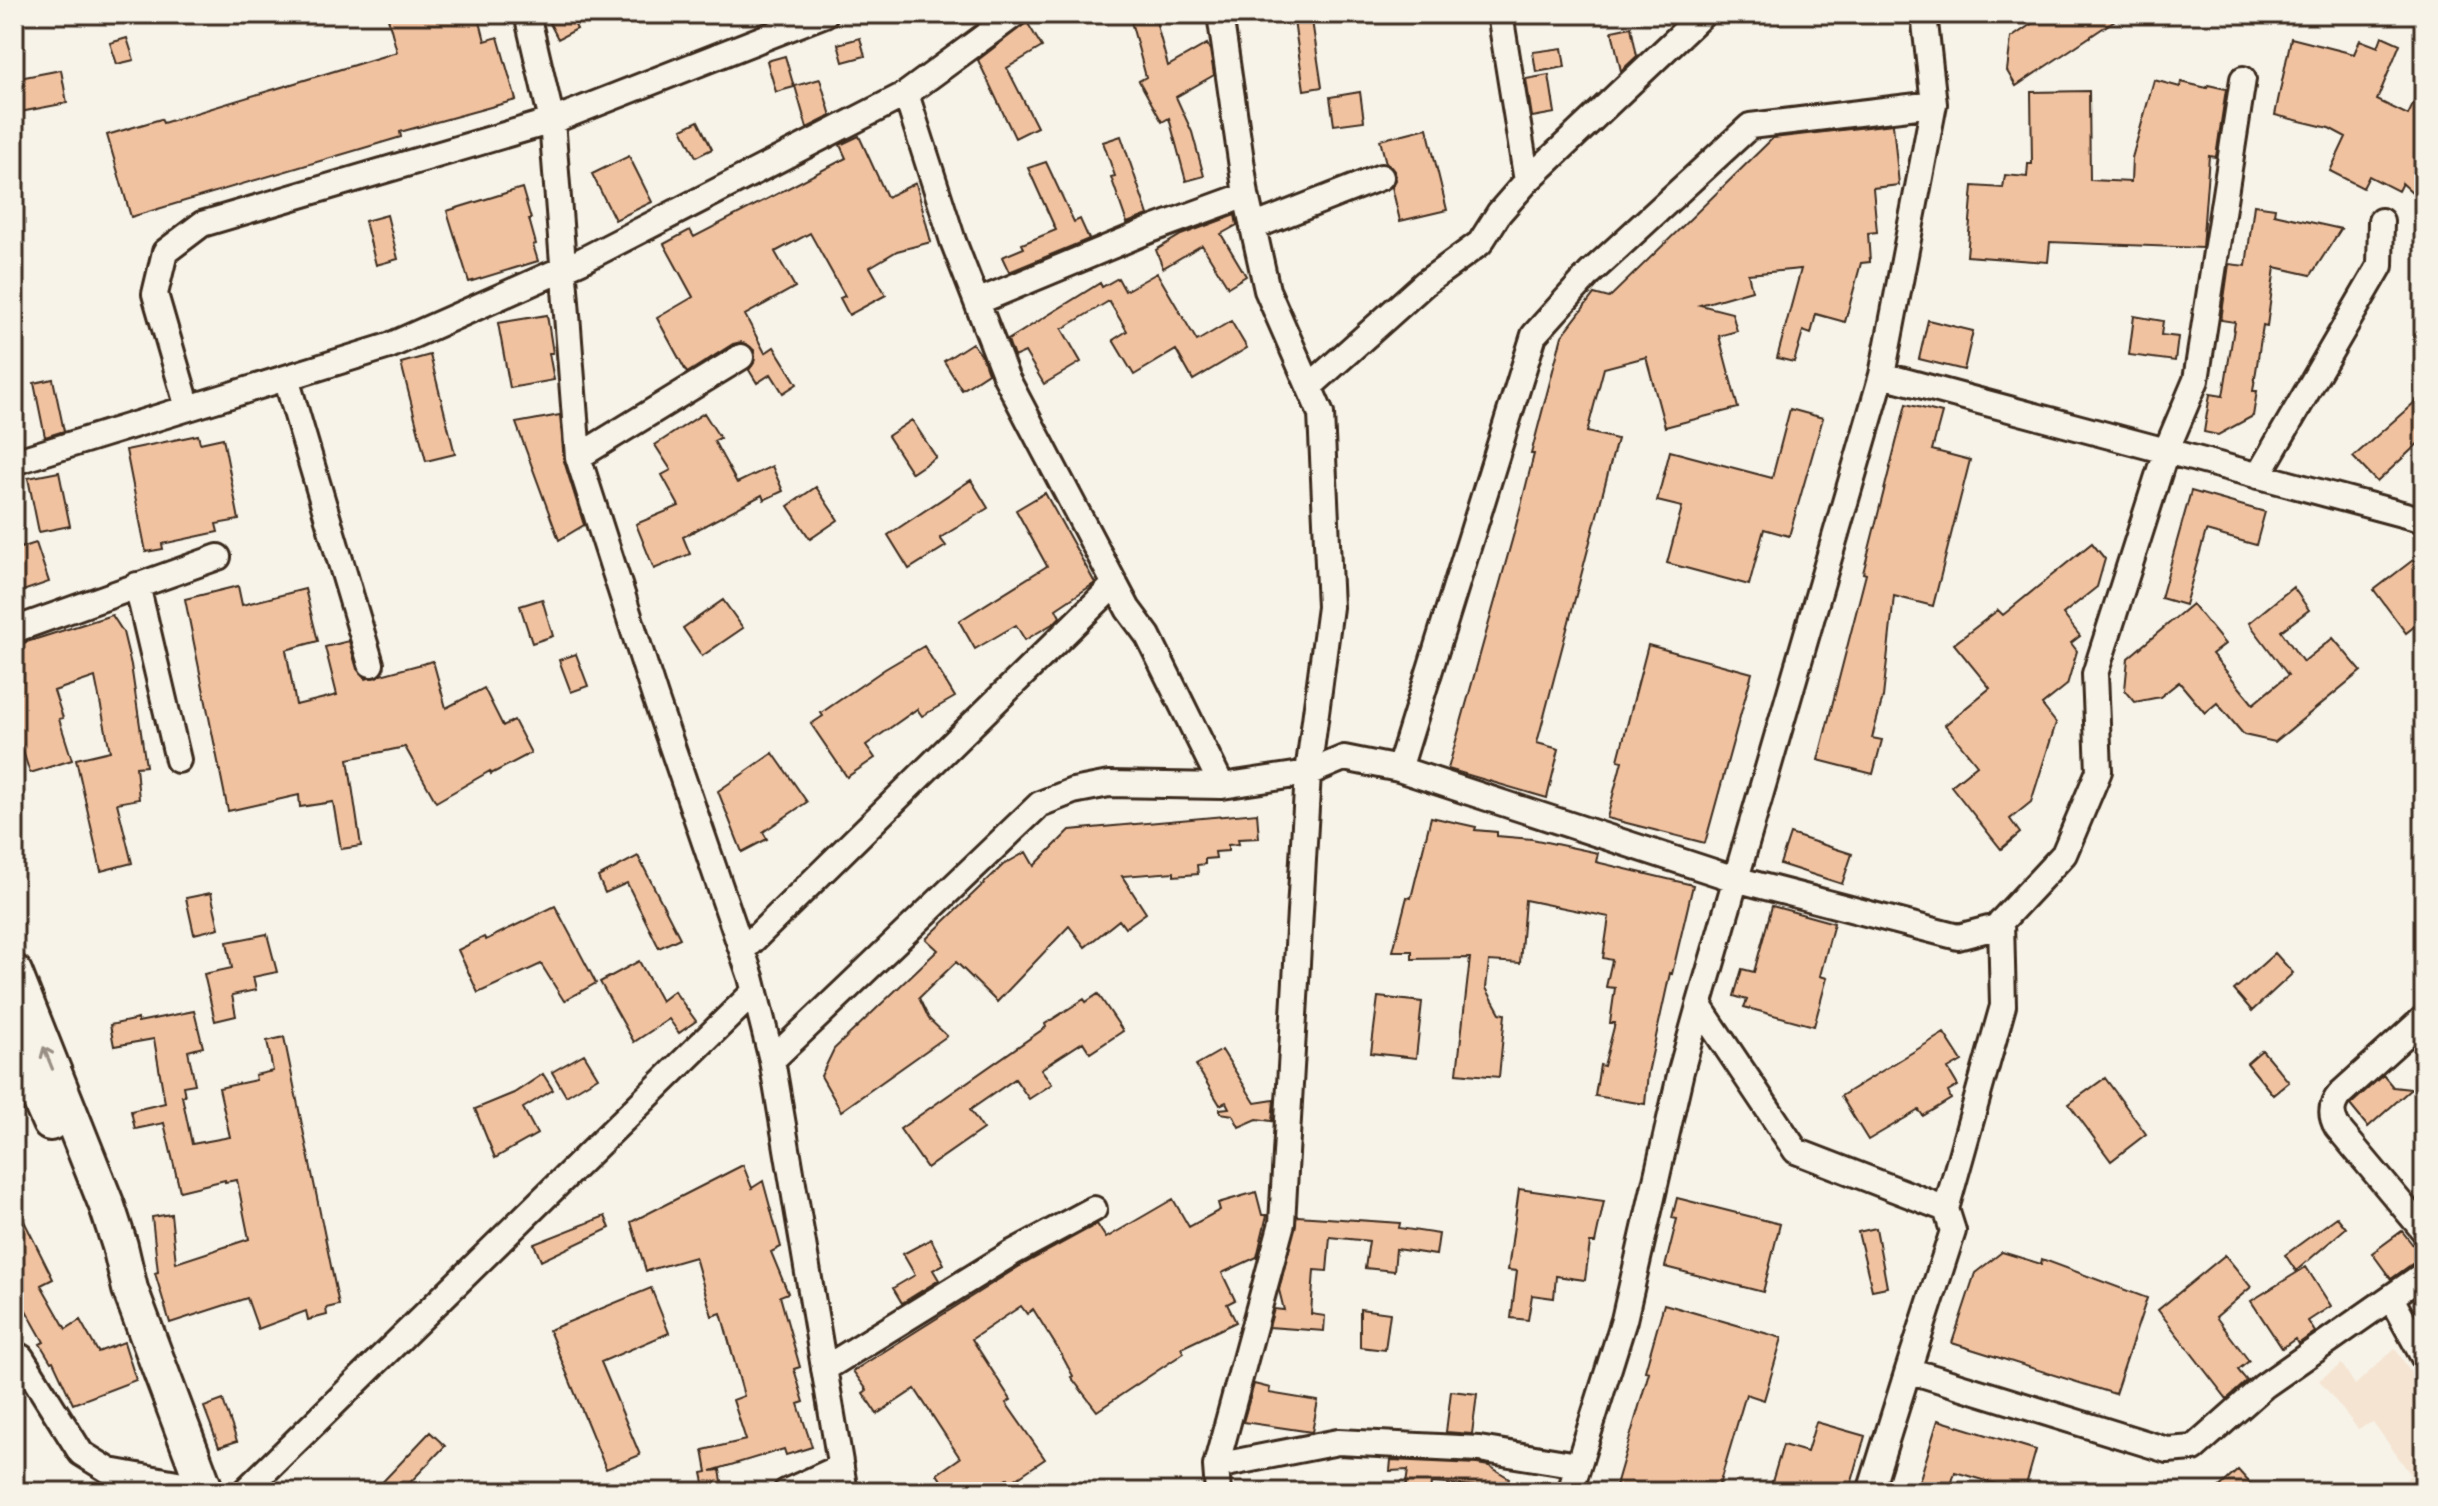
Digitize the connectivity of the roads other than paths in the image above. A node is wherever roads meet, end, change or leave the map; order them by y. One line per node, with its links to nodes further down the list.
1 (527, 14): 11 (street)
2 (825, 14): 11 (street)
3 (1015, 14): 9 (street)
4 (1220, 14): 14 (street)
5 (1500, 14): 13 (street)
6 (1703, 14): 13 (street)
7 (1924, 14): 10 (street)
8 (2243, 79): 24 (street)
9 (906, 94): 17 (street); 18 (street)
10 (1934, 104): 20 (street); 35 (street)
11 (552, 121): 17 (street); 23 (street)
12 (1381, 177): 16 (street)
13 (1527, 181): 22 (street)
14 (1246, 195): 16 (street); 18 (street)
15 (2381, 221): 27 (street)
16 (1253, 227): 22 (street)
17 (561, 269): 21 (street); 25 (street)
18 (977, 302): 30 (street)
19 (741, 357): 25 (street)
20 (1882, 375): 24 (street); 38 (street)
21 (286, 378): 23 (street); 33 (street)
22 (1309, 387): 36 (street)
23 (188, 408): 26 (street)
24 (2166, 451): 27 (street); 39 (street)
25 (578, 457): 40 (street)
26 (14, 462)
27 (2258, 476): 28 (street)
28 (2424, 520)
29 (218, 557): 31 (street)
30 (1115, 584): 37 (street); 40 (street)
31 (137, 585): 32 (street); 34 (street)
32 (14, 630)
33 (371, 664)
34 (178, 760)
35 (1399, 769): 36 (street); 38 (street)
36 (1308, 773): 37 (street); 58 (street)
37 (1222, 786): 46 (street)
38 (1735, 879): 39 (street); 43 (street)
39 (2001, 921): 48 (street)
40 (742, 951): 42 (street)
41 (14, 972): 51 (main road, one-way to 41)
42 (754, 992): 46 (street); 61 (street)
43 (1699, 1006): 48 (street); 57 (street)
44 (2424, 1018): 49 (street)
45 (14, 1041): 51 (main road)
46 (772, 1060): 55 (street)
47 (1094, 1209): 55 (street)
48 (1946, 1209): 56 (street)
49 (2424, 1231)
50 (2424, 1274): 52 (street)
51 (130, 1289): 60 (main road)
52 (2391, 1298): 54 (street); 56 (street)
53 (14, 1354): 60 (street)
54 (2424, 1358)
55 (824, 1369): 59 (street)
56 (1908, 1370): 66 (street)
57 (1578, 1465): 58 (street); 65 (street)
58 (1216, 1466): 64 (street)
59 (841, 1467): 62 (street); 63 (street)
60 (203, 1491)
61 (244, 1492)
62 (786, 1492)
63 (845, 1492)
64 (1218, 1492)
65 (1570, 1492)
66 (1870, 1492)

